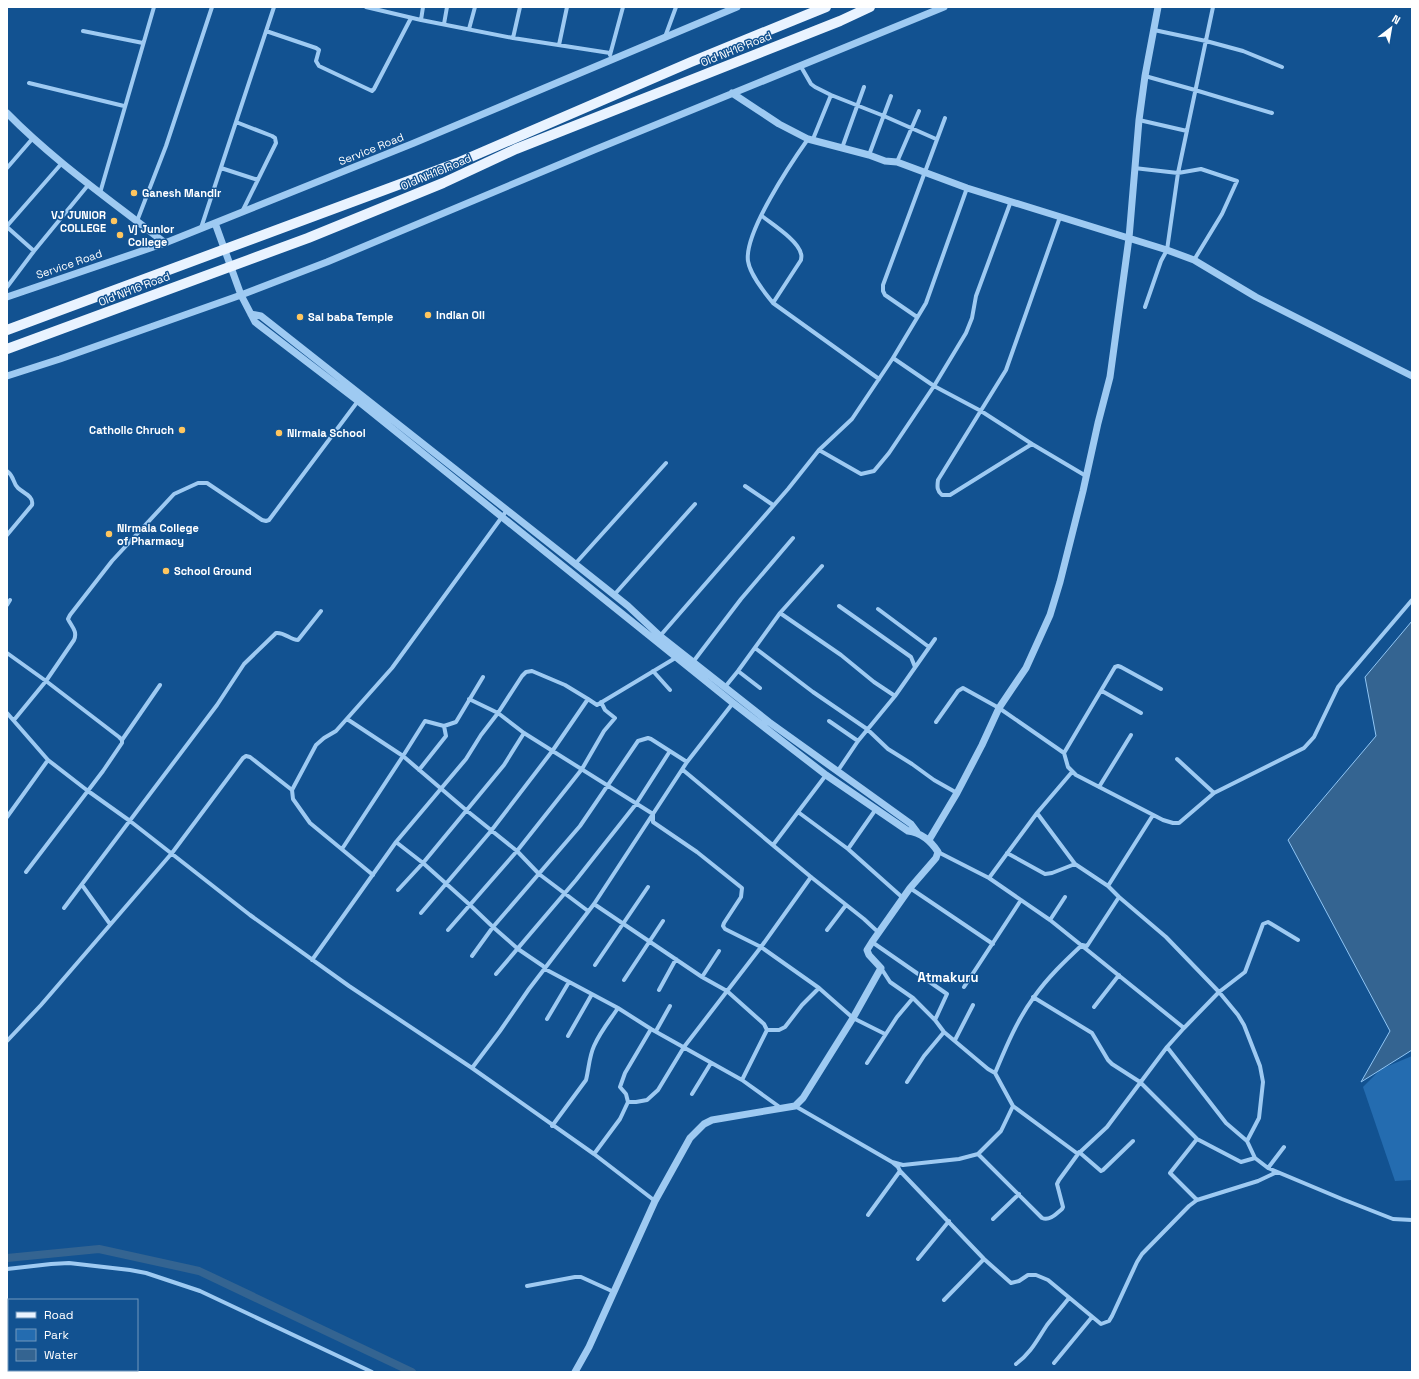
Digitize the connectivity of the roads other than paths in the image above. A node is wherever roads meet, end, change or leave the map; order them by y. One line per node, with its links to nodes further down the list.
1 (154, 7): 29 (street)
2 (212, 7): 72 (street)
3 (274, 7): 25 (street)
4 (366, 7): 18 (street)
5 (423, 7): 20 (street)
6 (447, 7): 21 (street)
7 (474, 7): 22 (street)
8 (520, 7): 27 (street)
9 (567, 7): 30 (street)
10 (622, 7): 31 (street)
11 (676, 7): 26 (street)
12 (737, 7): 26 (street, Service Road)
13 (826, 7): 87 (main road, Old NH16 Road)
14 (870, 7): 88 (main road, Old NH16 Road)
15 (944, 7): 32 (street)
16 (1158, 7): 23 (street)
17 (1213, 7): 28 (street)
18 (373, 8): 19 (street)
19 (411, 18): 20 (street); 25 (street)
20 (421, 20): 21 (street)
21 (444, 24): 22 (street)
22 (469, 29): 27 (street)
23 (1154, 30): 28 (street); 34 (street)
24 (83, 31): 29 (street)
25 (266, 31): 49 (street)
26 (664, 37): 31 (street, Service Road)
27 (513, 38): 30 (street)
28 (1206, 41): 33 (street); 37 (street)
29 (143, 43): 42 (street)
30 (559, 45): 31 (street)
31 (610, 57): 69 (street, Service Road)
32 (800, 65): 38 (street); 39 (street)
33 (1282, 67)
34 (1145, 76): 37 (street); 48 (street)
35 (29, 82): 42 (street)
36 (864, 87): 41 (street)
37 (1195, 90): 44 (street); 51 (street)
38 (732, 93): 53 (street); 82 (street)
39 (831, 95): 41 (street); 53 (street)
40 (891, 96): 46 (street)
41 (857, 104): 46 (street); 55 (street)
42 (124, 106): 67 (street)
43 (919, 111): 50 (street)
44 (1272, 113)
45 (7, 114): 52 (street)
46 (884, 116): 50 (street); 56 (street)
47 (945, 118): 54 (street)
48 (1139, 120): 51 (street); 61 (street)
49 (236, 122): 60 (street); 64 (street)
50 (911, 127): 54 (street); 58 (street)
51 (1186, 131): 63 (street)
52 (33, 138): 57 (street); 59 (street)
53 (811, 139): 55 (street); 70 (street)
54 (936, 139): 62 (street)
55 (842, 148): 56 (street)
56 (869, 155): 58 (street)
57 (62, 162): 65 (street); 74 (street)
58 (897, 162): 62 (street)
59 (7, 168)
60 (221, 168): 64 (street); 75 (street)
61 (1134, 168): 63 (street); 76 (street)
62 (924, 171): 66 (street); 86 (street)
63 (1178, 173): 78 (street); 80 (street)
64 (258, 180): 69 (street)
65 (89, 184): 67 (street); 79 (street)
66 (967, 188): 68 (street); 86 (street)
67 (100, 193): 72 (street)
68 (1011, 201): 71 (street); 93 (street)
69 (242, 212): 73 (street, Service Road)
70 (762, 216): 84 (street); 84 (street)
71 (1060, 217): 76 (street); 95 (street)
72 (137, 221): 77 (street)
73 (214, 223): 75 (street, Service Road); 82 (street)
74 (7, 226): 79 (street)
75 (201, 228): 77 (street, Service Road)
76 (1129, 238): 78 (street); 100 (street)
77 (165, 243): 83 (street, Service Road)
78 (1167, 250): 80 (street); 85 (street)
79 (34, 251): 81 (street)
80 (1194, 260): 91 (street)
81 (7, 286)
82 (241, 295): 90 (street); 94 (street)
83 (7, 296)
84 (773, 303): 92 (street)
85 (1145, 307)
86 (917, 317): 89 (street)
87 (7, 330)
88 (7, 350)
89 (893, 358): 92 (street); 93 (street)
90 (7, 376)
91 (1412, 376)
92 (879, 379): 97 (street)
93 (934, 386): 95 (street); 97 (street)
94 (360, 398): 104 (street); 105 (street); 129 (street)
95 (981, 411): 96 (street); 96 (street)
96 (1032, 444): 100 (street)
97 (819, 450): 103 (street)
98 (666, 463): 108 (street)
99 (7, 471): 106 (street)
100 (1086, 476): 141 (street)
101 (745, 486): 103 (street)
102 (695, 504): 110 (street)
103 (773, 505): 118 (street)
104 (507, 510): 105 (street); 108 (street)
105 (502, 516): 123 (street); 145 (street)
106 (7, 535)
107 (793, 538): 124 (street)
108 (575, 564): 110 (street)
109 (822, 566): 117 (street)
110 (614, 595): 118 (street)
111 (10, 600): 113 (street)
112 (1412, 600): 174 (street)
113 (7, 605)
114 (839, 606): 125 (street)
115 (878, 609): 120 (street)
116 (321, 611): 183 (street)
117 (780, 613): 121 (street); 136 (street)
118 (660, 636): 124 (street)
119 (935, 639): 120 (street)
120 (929, 647): 125 (street)
121 (755, 648): 127 (street); 150 (street)
122 (7, 653): 129 (street)
123 (677, 657): 126 (street); 139 (street)
124 (693, 662): 131 (street)
125 (915, 666): 136 (street)
126 (653, 671): 134 (street); 140 (street)
127 (738, 671): 131 (street); 132 (street)
128 (483, 677): 137 (street)
129 (46, 680): 146 (street); 153 (street)
130 (160, 685): 153 (street)
131 (725, 687): 139 (street)
132 (760, 688)
133 (1161, 688): 135 (street)
134 (670, 690)
135 (1102, 691): 144 (street); 157 (street)
136 (895, 696): 150 (street)
137 (469, 699): 143 (street); 149 (street)
138 (588, 699): 140 (street); 143 (street); 155 (street)
139 (735, 700): 161 (street); 165 (street); 167 (street)
140 (601, 702): 162 (street)
141 (999, 708): 148 (street); 157 (street); 173 (street)
142 (7, 713): 146 (street)
143 (498, 713): 151 (street); 170 (street)
144 (1141, 713)
145 (347, 719): 158 (street); 171 (street)
146 (14, 720): 160 (street)
147 (829, 721): 154 (street)
148 (936, 722)
149 (444, 726): 158 (street); 163 (street)
150 (868, 729): 154 (street); 173 (street)
151 (524, 733): 155 (street); 177 (street)
152 (1132, 735): 169 (street)
153 (122, 740): 172 (street)
154 (858, 741): 165 (street)
155 (553, 750): 162 (street); 184 (street)
156 (670, 751): 161 (street); 168 (street); 175 (street)
157 (1064, 753): 166 (street)
158 (404, 756): 163 (street); 189 (street)
159 (1177, 759): 174 (street)
160 (48, 760): 172 (street); 182 (street)
161 (687, 762): 164 (street)
162 (582, 769): 168 (street); 191 (street)
163 (419, 770): 170 (street)
164 (682, 770): 180 (street); 188 (street)
165 (837, 772): 185 (street)
166 (1072, 772): 169 (street); 179 (street)
167 (826, 775): 176 (street); 178 (street)
168 (608, 785): 175 (street); 198 (street)
169 (1099, 787): 181 (street)
170 (442, 788): 177 (street); 187 (street)
171 (292, 790): 189 (street); 193 (street)
172 (88, 791): 183 (street); 197 (street)
173 (957, 792): 186 (street)
174 (1214, 793): 181 (street)
175 (636, 804): 180 (street); 208 (street)
176 (876, 809): 185 (street); 190 (street)
177 (466, 810): 184 (street); 195 (street)
178 (798, 812): 188 (street); 190 (street)
179 (1037, 813): 194 (street); 196 (street)
180 (653, 814): 213 (street); 232 (street)
181 (1153, 814): 204 (street)
182 (7, 817)
183 (130, 821): 193 (street); 202 (street)
184 (491, 830): 191 (street); 203 (street)
185 (917, 832): 186 (street)
186 (929, 840): 192 (street)
187 (396, 842): 195 (street); 199 (street)
188 (773, 845): 200 (street)
189 (342, 849): 199 (street)
190 (848, 850): 211 (street)
191 (517, 852): 198 (street); 214 (street)
192 (938, 852): 201 (street); 206 (street)
193 (172, 853): 222 (street); 237 (street)
194 (1007, 853): 196 (street); 201 (street)
195 (423, 863): 203 (street); 207 (street)
196 (1075, 864): 204 (street)
197 (26, 872)
198 (539, 874): 208 (street); 223 (street)
199 (373, 875): 237 (street)
200 (811, 877): 215 (street); 232 (street)
201 (989, 878): 212 (street)
202 (82, 884): 216 (street); 222 (street)
203 (446, 884): 214 (street); 218 (street)
204 (1108, 886): 210 (street)
205 (648, 887): 221 (street)
206 (910, 888): 211 (street); 230 (street)
207 (398, 890)
208 (564, 893): 217 (street); 233 (street)
209 (1065, 897): 219 (street)
210 (1118, 897): 231 (street); 250 (street)
211 (903, 898): 226 (street)
212 (1021, 900): 219 (street); 230 (street)
213 (594, 904): 217 (street); 221 (street)
214 (470, 905): 223 (street); 224 (street)
215 (846, 905): 225 (street); 226 (street)
216 (64, 908)
217 (588, 911): 240 (street)
218 (421, 913)
219 (1050, 920): 231 (street)
220 (663, 921): 228 (street)
221 (624, 923): 228 (street); 238 (street)
222 (110, 924): 269 (street)
223 (493, 927): 233 (street); 235 (street)
224 (448, 930)
225 (827, 930)
226 (878, 932): 229 (street)
227 (1298, 940): 250 (street)
228 (650, 941): 236 (street); 244 (street)
229 (872, 942): 239 (street); 260 (street)
230 (993, 944): 246 (street)
231 (1082, 945): 242 (street); 252 (street)
232 (761, 947): 247 (street); 249 (street)
233 (518, 949): 240 (street); 241 (street)
234 (719, 951): 243 (street)
235 (472, 956)
236 (676, 959): 243 (street); 248 (street)
237 (312, 960): 274 (street)
238 (595, 965)
239 (881, 968): 253 (street); 258 (street)
240 (545, 969): 245 (street); 274 (street)
241 (496, 974)
242 (1119, 975): 256 (street); 261 (street)
243 (702, 977): 249 (street)
244 (624, 980)
245 (569, 982): 251 (street); 259 (street)
246 (964, 987)
247 (819, 988): 258 (street); 263 (street)
248 (659, 990)
249 (727, 991): 263 (street); 270 (street)
250 (1219, 992): 261 (street); 287 (street)
251 (592, 994): 257 (street); 267 (street)
252 (1033, 997): 275 (street); 278 (street)
253 (913, 998): 260 (street); 266 (street)
254 (973, 1005): 268 (street)
255 (670, 1006): 264 (street)
256 (1094, 1007)
257 (618, 1008): 262 (street); 284 (street)
258 (853, 1018): 266 (street); 281 (street)
259 (547, 1019)
260 (935, 1020): 265 (street)
261 (1184, 1028): 271 (street)
262 (651, 1029): 264 (street); 280 (street)
263 (767, 1030): 276 (street)
264 (656, 1031): 270 (street)
265 (944, 1032): 268 (street); 277 (street)
266 (886, 1034): 273 (street)
267 (568, 1036)
268 (955, 1040): 275 (street)
269 (7, 1041)
270 (684, 1047): 272 (street); 280 (street)
271 (1167, 1047): 278 (street); 287 (street)
272 (711, 1063): 276 (street); 279 (street)
273 (867, 1063)
274 (472, 1068): 284 (street)
275 (995, 1073): 282 (street)
276 (742, 1080): 283 (street)
277 (907, 1082)
278 (1140, 1082): 285 (street); 289 (street)
279 (692, 1094)
280 (628, 1102): 290 (street)
281 (795, 1106): 283 (street); 293 (street)
282 (1013, 1106): 289 (street); 291 (street)
283 (781, 1108): 299 (street)
284 (552, 1126): 290 (street)
285 (1197, 1139): 292 (street); 298 (street)
286 (1133, 1141): 289 (street)
287 (1247, 1141): 292 (street)
288 (1284, 1147): 294 (street)
289 (1079, 1153): 297 (street)
290 (594, 1154): 299 (street)
291 (978, 1154): 293 (street); 297 (street)
292 (1254, 1158): 294 (street)
293 (892, 1162): 295 (street)
294 (1268, 1168): 296 (street)
295 (900, 1170): 300 (street); 303 (street)
296 (1277, 1172): 298 (street); 302 (street)
297 (1019, 1194): 301 (street)
298 (1197, 1200): 311 (street)
299 (655, 1201): 308 (street)
300 (868, 1215)
301 (993, 1219)
302 (1412, 1220)
303 (948, 1222): 304 (street); 305 (street)
304 (918, 1259)
305 (984, 1259): 309 (street); 310 (street)
306 (7, 1269): 314 (street)
307 (527, 1286): 308 (street)
308 (614, 1292): 315 (street)
309 (1069, 1298): 311 (street); 313 (street)
310 (944, 1300)
311 (1092, 1317): 312 (street)
312 (1054, 1363)
313 (1016, 1364)
314 (372, 1372)
315 (575, 1372)

